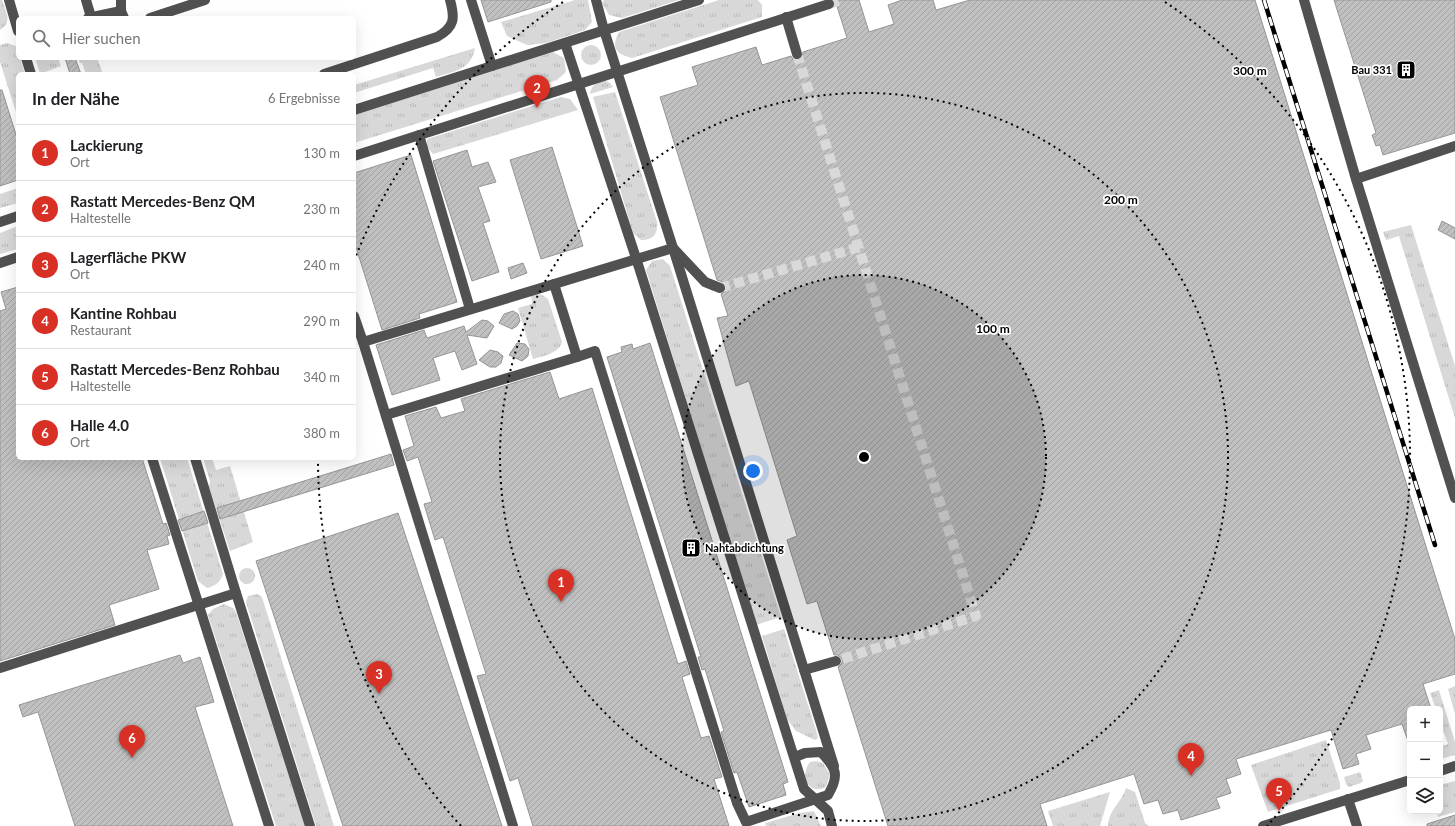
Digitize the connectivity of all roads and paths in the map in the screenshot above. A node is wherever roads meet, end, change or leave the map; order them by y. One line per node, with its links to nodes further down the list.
1 (8, 0): 16 (lane)
2 (86, 0): 12 (lane)
3 (121, 0): 11 (lane)
4 (205, 0): 14 (lane)
5 (450, 0): 23 (lane)
6 (471, 0): 21 (lane)
7 (596, 0): 17 (lane)
8 (699, 0): 17 (lane)
9 (1304, 0): 30 (lane)
10 (829, 4): 15 (lane)
11 (123, 15): 13 (lane)
12 (90, 16)
13 (112, 16)
14 (156, 16)
15 (786, 17): 19 (lane); 24 (lane)
16 (16, 25)
17 (604, 30): 18 (lane); 24 (lane)
18 (565, 43): 21 (lane); 25 (lane)
19 (797, 54)
20 (27, 60): 22 (lane)
21 (492, 66): 26 (lane)
22 (30, 72)
23 (330, 72)
24 (617, 72): 25 (lane); 33 (lane)
25 (578, 84): 27 (lane); 35 (lane)
26 (356, 109)
27 (419, 135): 29 (lane); 39 (lane)
28 (1455, 146): 30 (lane)
29 (356, 155)
30 (1356, 179): 46 (lane)
31 (16, 217): 32 (lane)
32 (0, 222)
33 (673, 248): 35 (lane); 38 (lane); 51 (lane)
34 (16, 258): 36 (lane)
35 (636, 258): 37 (lane); 52 (lane)
36 (0, 263)
37 (554, 284): 39 (lane); 42 (lane)
38 (720, 288)
39 (470, 309): 41 (lane)
40 (356, 322): 41 (lane)
41 (363, 342): 43 (lane)
42 (577, 356): 43 (lane); 58 (lane)
43 (386, 415): 61 (lane)
44 (153, 460): 48 (lane)
45 (196, 460): 47 (lane)
46 (1455, 498)
47 (236, 593): 48 (lane); 60 (lane)
48 (198, 605): 50 (lane); 59 (lane)
49 (836, 661): 51 (lane)
50 (0, 668)
51 (804, 670): 53 (lane)
52 (795, 757): 53 (lane); 58 (lane)
53 (834, 766): 58 (lane)
54 (1455, 766): 55 (lane)
55 (1443, 770)
56 (1407, 781): 57 (lane)
57 (1348, 799): 63 (lane); 64 (lane)
58 (818, 800): 62 (lane)
59 (270, 826)
60 (310, 826)
61 (513, 826)
62 (832, 826)
63 (1263, 826)
64 (1357, 826)

